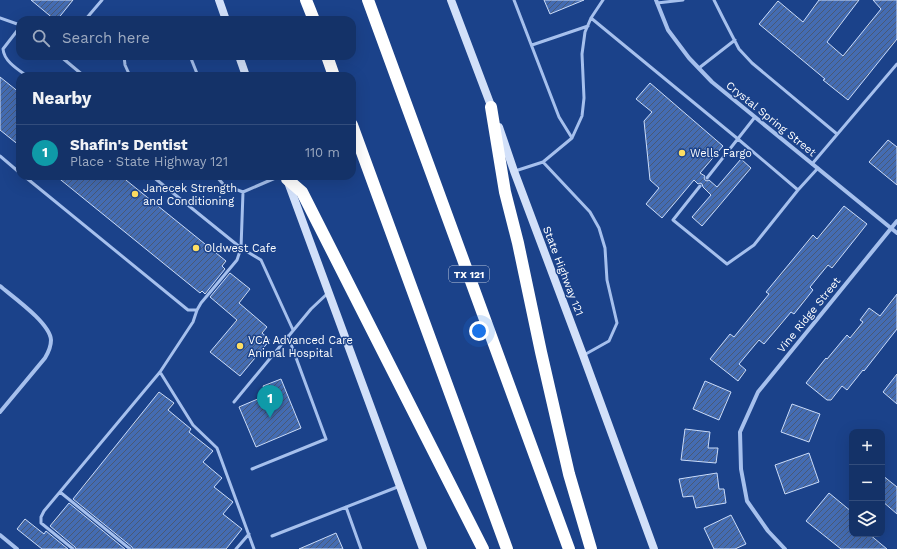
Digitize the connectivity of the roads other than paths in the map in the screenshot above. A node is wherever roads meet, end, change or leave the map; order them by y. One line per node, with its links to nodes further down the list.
1 (102, 0): 11 (lane)
2 (219, 0): 12 (main road)
3 (306, 0): 13 (highway)
4 (368, 0): 85 (highway, TX 121)
5 (452, 0): 34 (main road, State Highway 121)
6 (514, 0): 20 (lane)
7 (603, 0): 15 (lane)
8 (683, 0): 10 (lane)
9 (714, 0): 19 (lane)
10 (656, 2): 27 (street, Crystal Spring Street)
11 (88, 16)
12 (225, 16)
13 (312, 16)
14 (0, 18): 16 (lane)
15 (591, 18): 17 (lane); 39 (lane)
16 (16, 24)
17 (588, 26): 20 (lane); 38 (lane)
18 (16, 31): 28 (lane)
19 (735, 40): 27 (lane); 36 (lane)
20 (532, 45): 38 (lane)
21 (65, 60): 29 (lane)
22 (124, 60): 30 (lane)
23 (192, 60): 31 (lane)
24 (240, 60): 32 (main road)
25 (328, 60): 33 (highway)
26 (897, 64): 36 (lane)
27 (699, 68): 35 (street, Crystal Spring Street)
28 (22, 72)
29 (79, 72)
30 (128, 72)
31 (196, 72)
32 (245, 72)
33 (333, 72)
34 (491, 106): 45 (main road, State Highway 121); 86 (highway)
35 (755, 117): 39 (lane); 42 (street, Crystal Spring Street)
36 (837, 134): 42 (lane)
37 (356, 136): 84 (highway)
38 (572, 138): 41 (lane)
39 (738, 139): 46 (lane); 54 (lane)
40 (0, 156): 44 (lane)
41 (543, 162): 45 (lane); 65 (lane)
42 (812, 164): 43 (street, Crystal Spring Street)
43 (818, 168): 54 (lane); 57 (street, Crystal Spring Street)
44 (16, 170)
45 (514, 171): 65 (main road, State Highway 121)
46 (707, 178)
47 (29, 180): 62 (lane)
48 (157, 180): 59 (lane)
49 (220, 180): 55 (lane)
50 (277, 180): 55 (lane)
51 (286, 180): 61 (main road)
52 (288, 180): 83 (highway)
53 (700, 186): 54 (lane)
54 (798, 190)
55 (243, 192): 59 (lane)
56 (897, 221): 57 (street, Vine Ridge Street)
57 (891, 228): 58 (street, Crystal Spring Street); 88 (street, Vine Ridge Street)
58 (897, 233)
59 (241, 248): 62 (lane); 63 (lane)
60 (0, 286): 68 (street)
61 (329, 291): 63 (lane); 70 (main road)
62 (198, 310): 66 (lane)
63 (293, 330): 64 (lane)
64 (288, 336): 67 (lane); 69 (lane)
65 (583, 355): 87 (main road, State Highway 121)
66 (160, 372): 71 (lane); 73 (lane)
67 (234, 402)
68 (0, 412)
69 (252, 469)
70 (400, 486): 72 (lane); 82 (main road)
71 (60, 492): 77 (lane); 78 (lane)
72 (346, 507): 75 (lane); 81 (lane)
73 (249, 534): 79 (lane); 80 (lane)
74 (0, 535): 76 (street)
75 (272, 536)
76 (17, 549)
77 (73, 549)
78 (130, 549)
79 (236, 549)
80 (254, 549)
81 (360, 549)
82 (423, 549)
83 (483, 549)
84 (507, 549)
85 (569, 549)
86 (591, 549)
87 (654, 549)
88 (785, 549)

